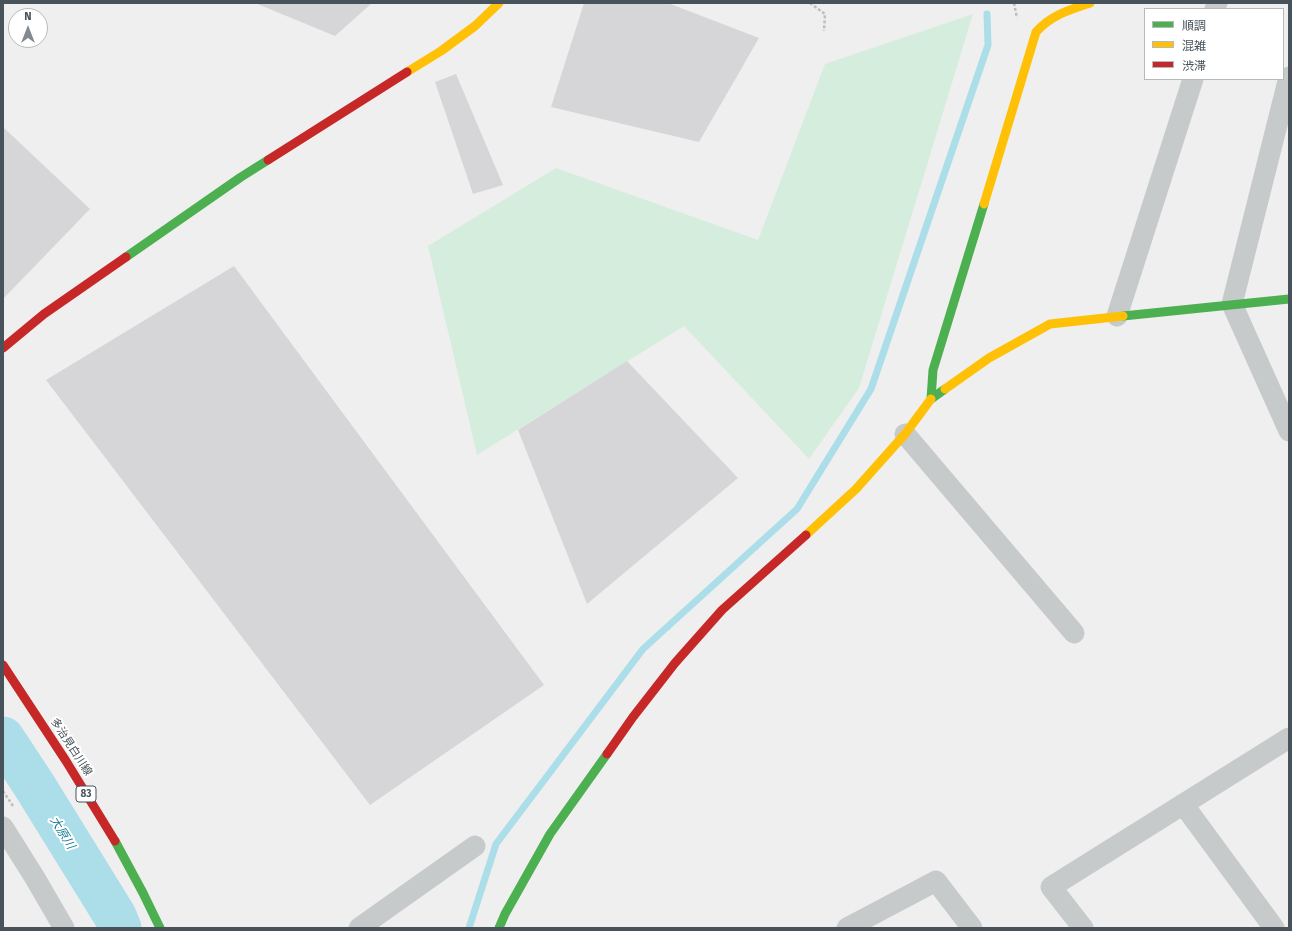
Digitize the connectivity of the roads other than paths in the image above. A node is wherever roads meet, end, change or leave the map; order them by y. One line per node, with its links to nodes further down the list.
1 (499, 3): 8 (street)
2 (1090, 3): 9 (street)
3 (1289, 77): 6 (street)
4 (1193, 80): 7 (street)
5 (1289, 300): 6 (street)
6 (1232, 304): 7 (street); 10 (street)
7 (1117, 316): 9 (street)
8 (3, 348)
9 (931, 399): 11 (street)
10 (1289, 431)
11 (905, 434): 12 (street); 21 (street)
12 (1074, 632)
13 (3, 665): 19 (street, 多治見白川線 / 83)
14 (1289, 738): 15 (street)
15 (1183, 804): 24 (street); 25 (street)
16 (3, 828): 18 (street)
17 (475, 846): 20 (street)
18 (64, 928)
19 (160, 928)
20 (359, 928)
21 (499, 928)
22 (847, 928): 23 (street)
23 (972, 928)
24 (1083, 928)
25 (1274, 928)

